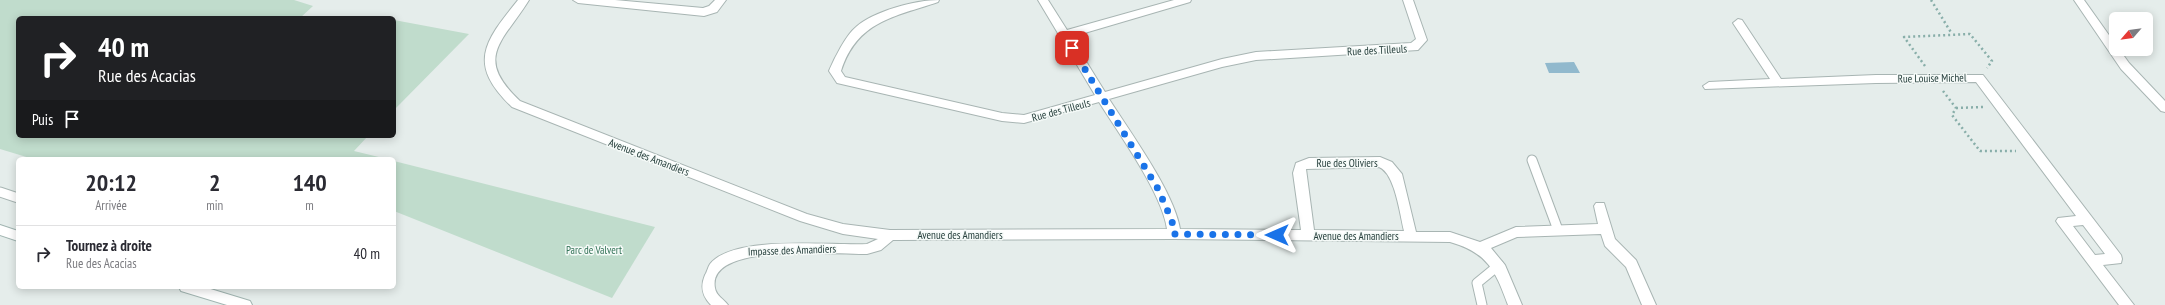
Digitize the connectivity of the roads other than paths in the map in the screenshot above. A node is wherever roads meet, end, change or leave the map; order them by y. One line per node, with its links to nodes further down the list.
1 (524, 0): 25 (street, Avenue des Amandiers)
2 (578, 0): 3 (street)
3 (721, 0)
4 (934, 0): 13 (street, Rue des Tilleuls)
5 (1043, 0): 10 (street)
6 (1186, 0): 10 (street)
7 (1408, 0): 13 (street, Rue des Tilleuls)
8 (2078, 0): 14 (street)
9 (1738, 23): 11 (street)
10 (1064, 35): 13 (street)
11 (1778, 83): 12 (street, Rue Louise Michel); 19 (street, Rue Louise Michel)
12 (1708, 86)
13 (1103, 98): 23 (street)
14 (2165, 108)
15 (1532, 160): 22 (lane)
16 (0, 192): 17 (lane)
17 (16, 197)
18 (1600, 206): 20 (street)
19 (2087, 220): 29 (street, Rue Louise Michel); 29 (street)
20 (1605, 229): 22 (street); 36 (street)
21 (0, 230): 24 (street)
22 (1558, 230): 28 (street)
23 (1174, 234): 25 (street, Avenue des Amandiers); 26 (street, Avenue des Amandiers)
24 (16, 235)
25 (890, 235): 33 (street, Impasse des Amandiers)
26 (1308, 236): 27 (street, Avenue des Amandiers); 27 (street, Rue des Oliviers)
27 (1411, 236): 28 (street, Avenue des Amandiers)
28 (1481, 247): 30 (street, Avenue des Amandiers)
29 (2092, 260): 37 (street)
30 (1499, 265): 34 (lane); 35 (street, Avenue des Amandiers)
31 (192, 289): 32 (street)
32 (244, 305)
33 (721, 305)
34 (1482, 305)
35 (1515, 305)
36 (1649, 305)
37 (2127, 305)

